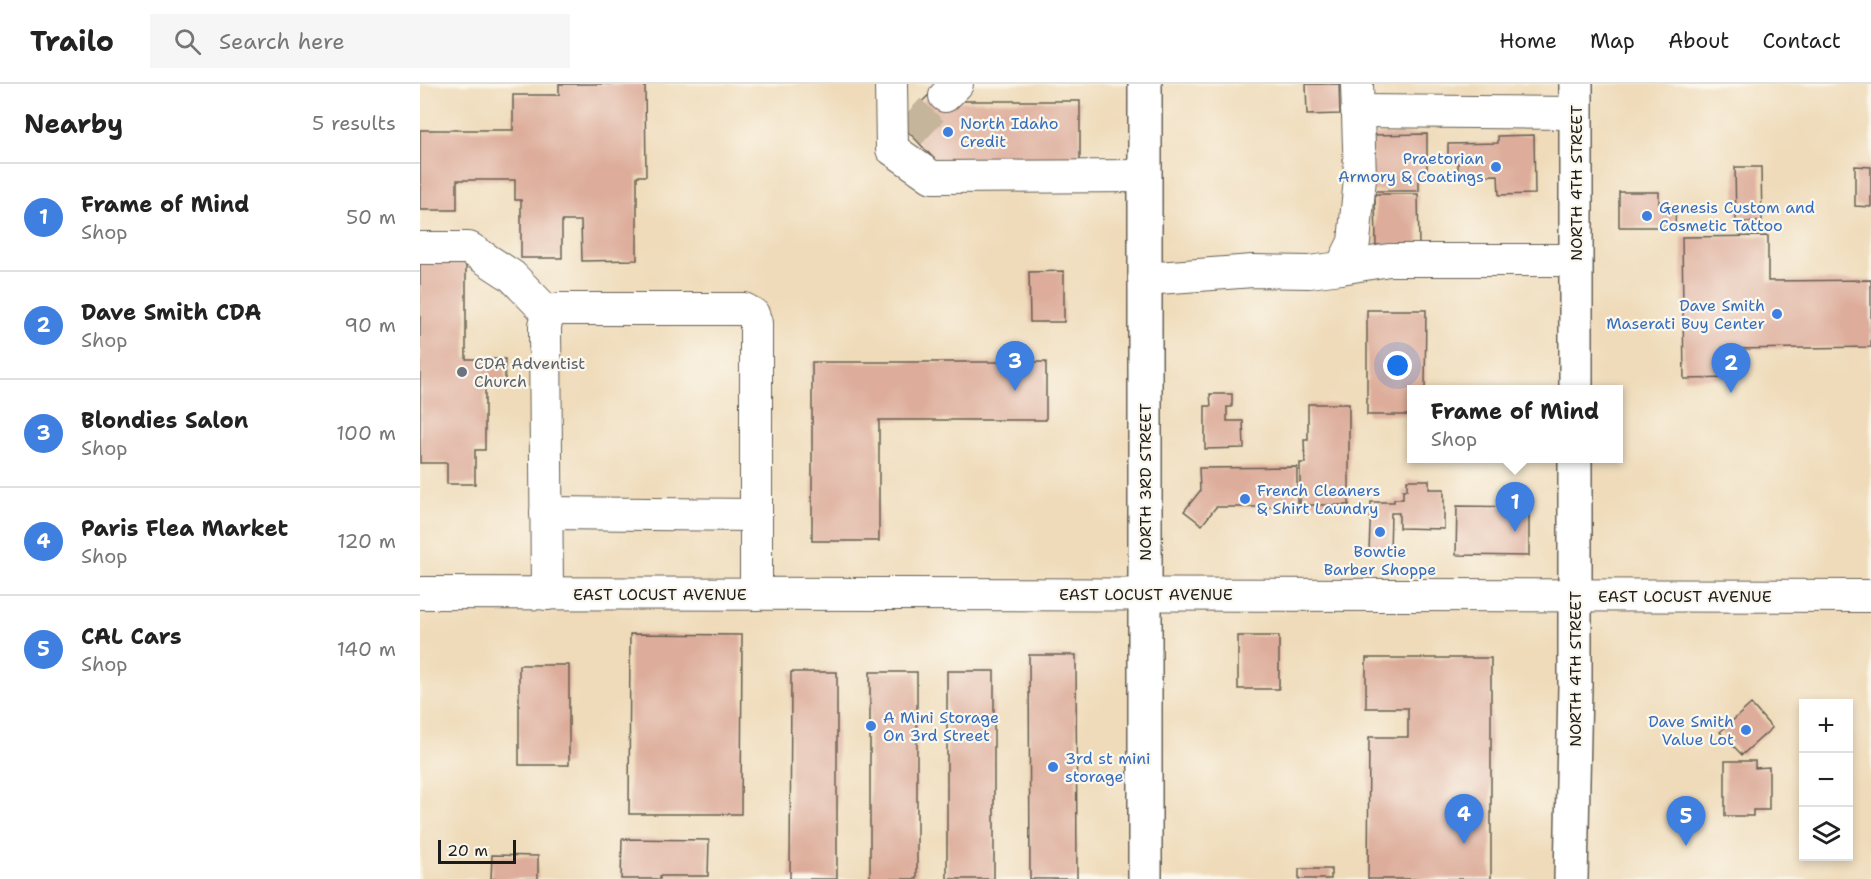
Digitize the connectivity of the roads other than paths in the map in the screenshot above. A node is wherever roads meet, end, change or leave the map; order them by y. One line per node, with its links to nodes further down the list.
1 (891, 84): 5 (street)
2 (1145, 84): 5 (main road, NORTH 3RD STREET)
3 (1357, 98): 4 (street); 8 (street)
4 (1576, 98): 7 (main road, NORTH 4TH STREET)
5 (1144, 176): 9 (main road, NORTH 3RD STREET)
6 (420, 248): 10 (street)
7 (1576, 260): 8 (street); 11 (main road, NORTH 4TH STREET)
8 (1341, 268): 9 (street)
9 (1144, 279): 18 (main road, NORTH 3RD STREET)
10 (549, 314): 13 (street); 14 (street)
11 (1576, 385)
12 (1575, 463): 19 (main road, NORTH 4TH STREET)
13 (546, 513): 14 (street); 16 (street)
14 (756, 515): 17 (street)
15 (420, 593): 16 (street, EAST LOCUST AVENUE)
16 (547, 594): 17 (street, EAST LOCUST AVENUE)
17 (756, 594): 18 (street, EAST LOCUST AVENUE)
18 (1144, 594): 19 (street, EAST LOCUST AVENUE); 21 (main road, NORTH 3RD STREET)
19 (1575, 596): 20 (street, EAST LOCUST AVENUE); 22 (main road, NORTH 4TH STREET)
20 (1871, 596)
21 (1145, 879)
22 (1571, 879)

